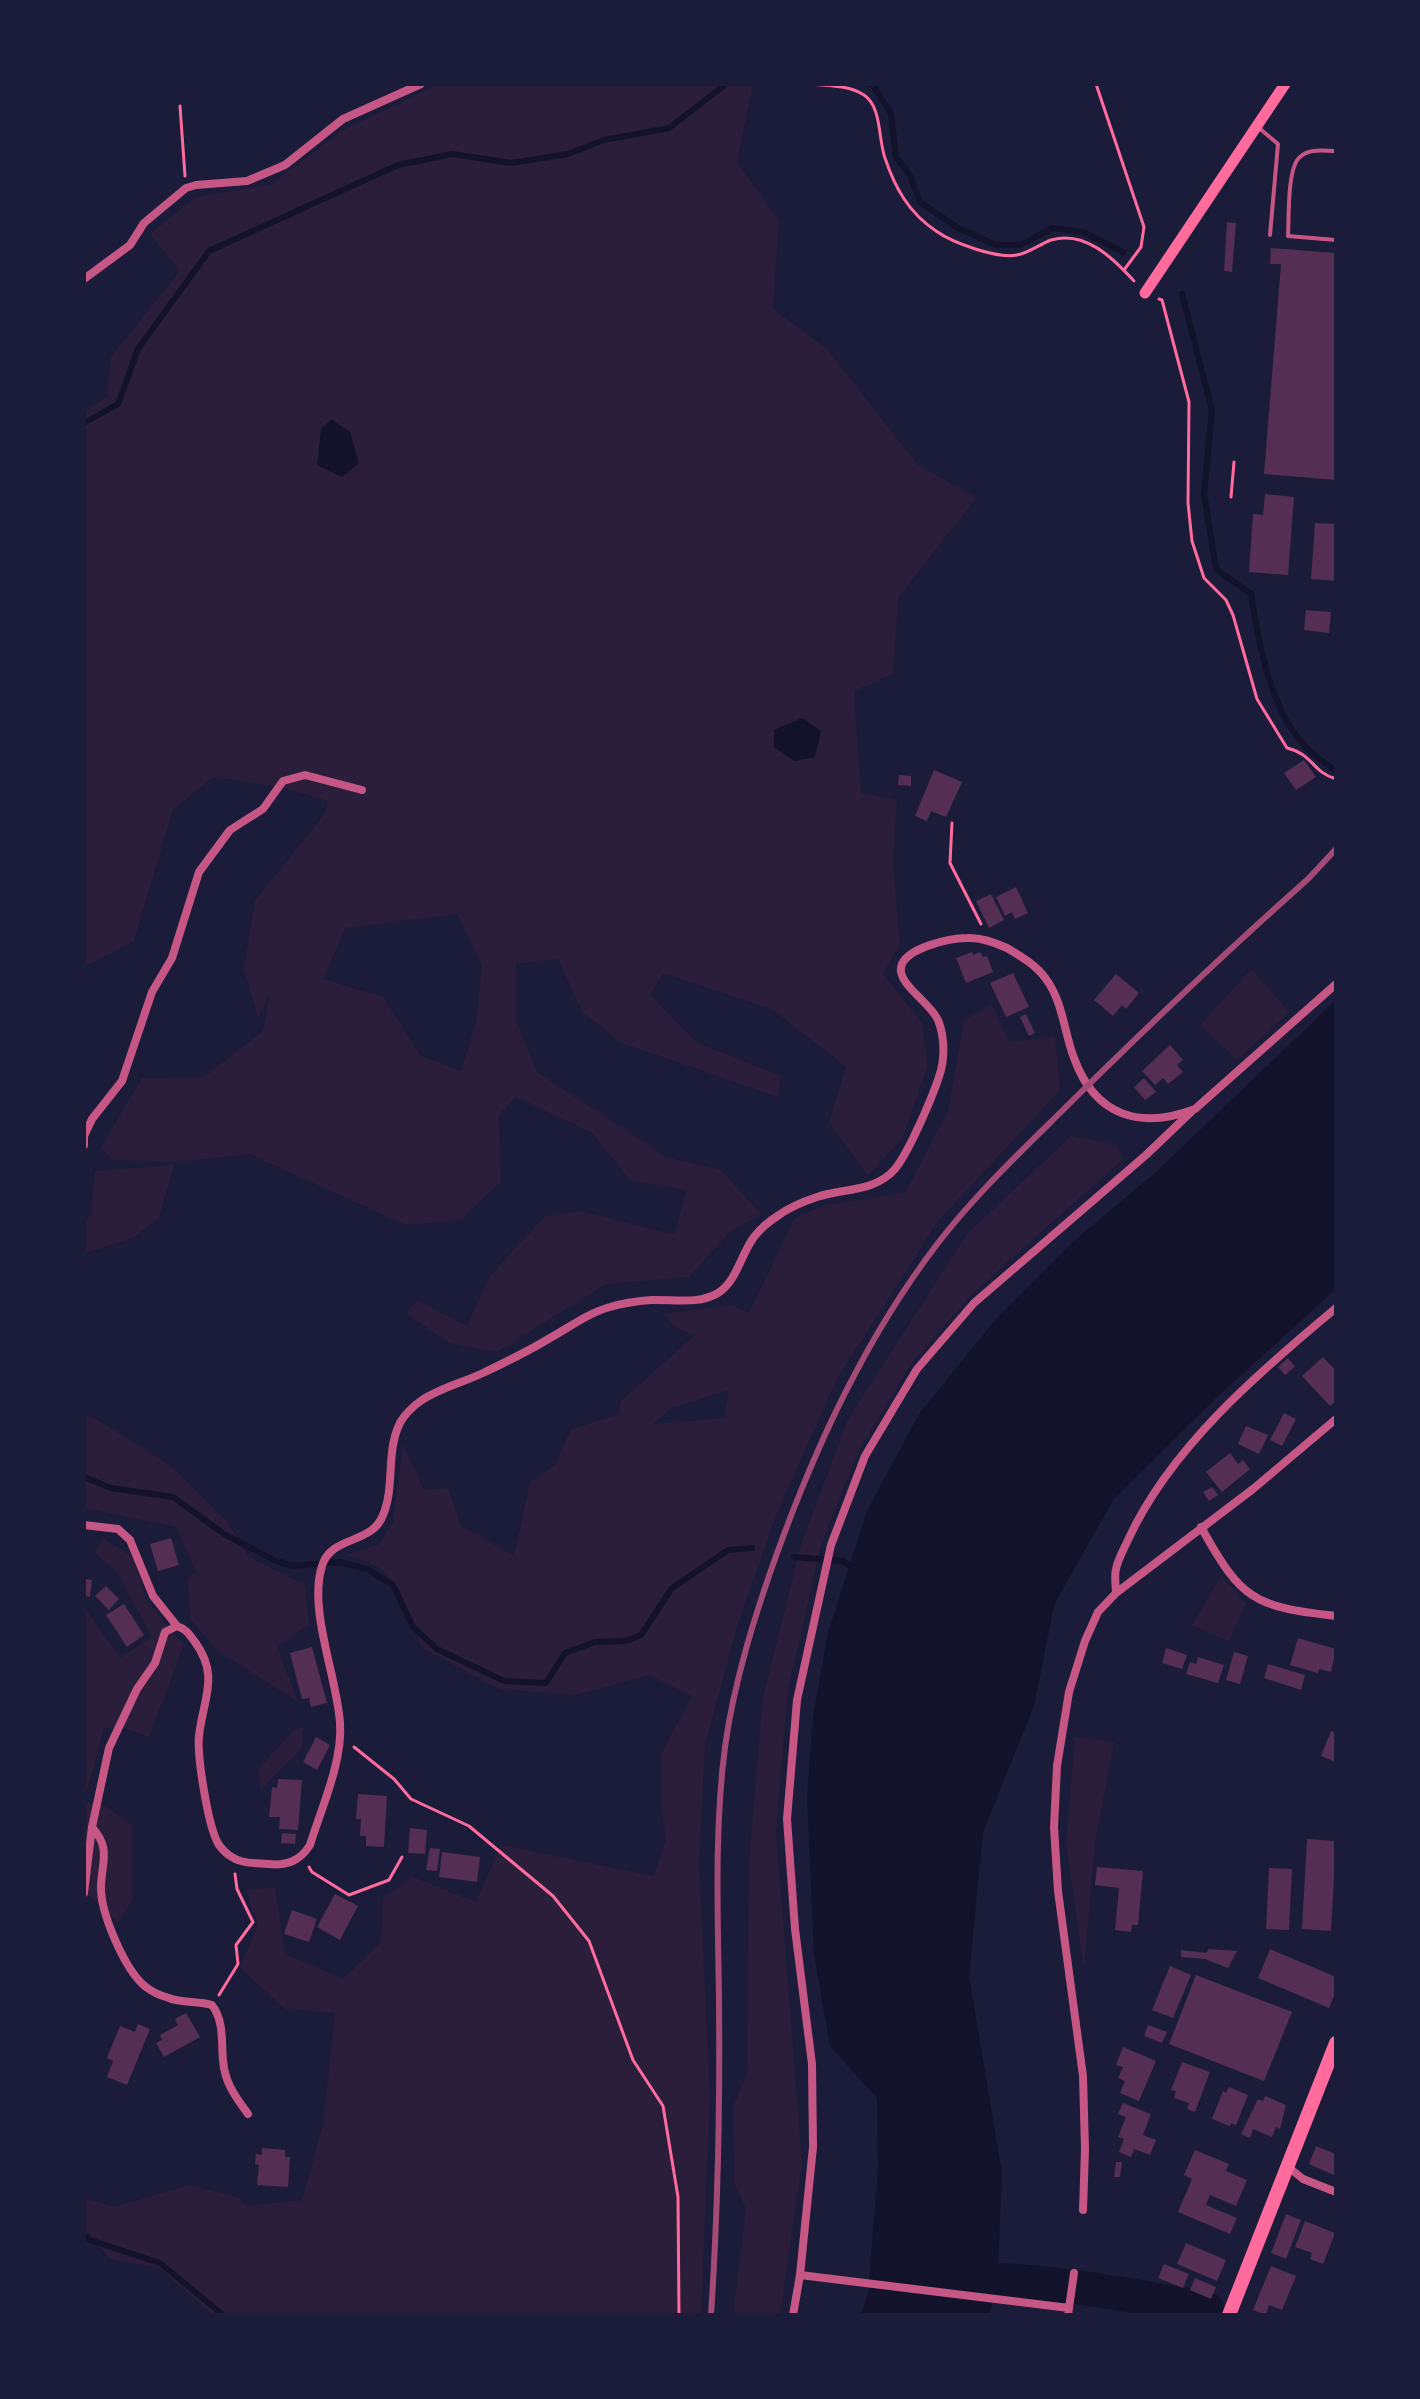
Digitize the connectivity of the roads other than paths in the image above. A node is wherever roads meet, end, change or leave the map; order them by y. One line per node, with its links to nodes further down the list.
1 (421, 84): 7 (street)
2 (1285, 84): 3 (main road)
3 (1257, 127): 5 (lane); 8 (main road)
4 (1336, 151): 6 (lane)
5 (1270, 235)
6 (1336, 240)
7 (84, 279)
8 (1145, 293)
9 (362, 790): 12 (street)
10 (1336, 984): 11 (street)
11 (1195, 1109): 19 (street); 28 (street)
12 (84, 1145)
13 (1336, 1308): 17 (street)
14 (1336, 1419): 16 (street)
15 (84, 1525): 19 (street)
16 (1201, 1527): 17 (street); 18 (street)
17 (1116, 1593): 26 (street)
18 (1336, 1616)
19 (177, 1626): 20 (street)
20 (92, 1827): 21 (street); 23 (street)
21 (84, 1893)
22 (1336, 2043): 24 (highway)
23 (248, 2114)
24 (1287, 2166): 25 (street); 31 (highway)
25 (1336, 2192)
26 (1083, 2210)
27 (1074, 2273): 29 (street)
28 (800, 2275): 29 (street); 30 (street)
29 (1069, 2312)
30 (793, 2315)
31 (1229, 2315)

